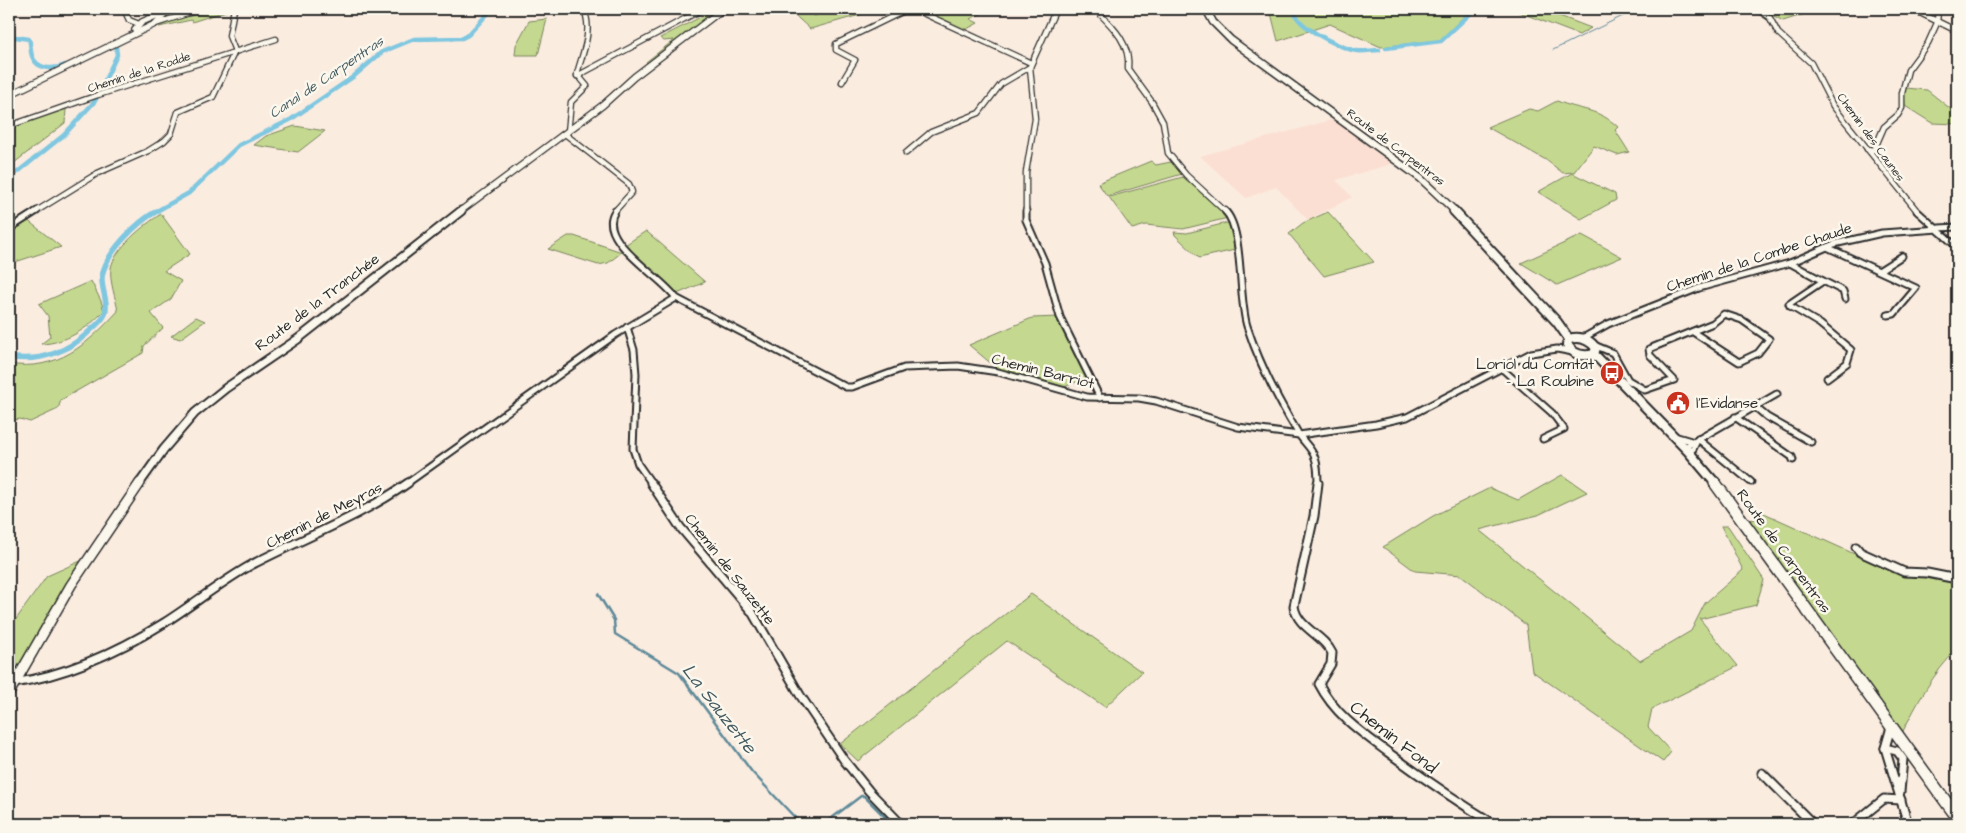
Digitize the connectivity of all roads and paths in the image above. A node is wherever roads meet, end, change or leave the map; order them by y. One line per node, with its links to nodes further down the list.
1 (109, 9): 17 (street)
2 (202, 9): 18 (street)
3 (234, 9): 25 (street)
4 (584, 9): 27 (street)
5 (703, 9): 27 (street)
6 (723, 9): 31 (street, Route de la Tranchée)
7 (908, 9): 28 (street)
8 (914, 9): 26 (street)
9 (1056, 9): 26 (street)
10 (1095, 9): 62 (street)
11 (1206, 9): 46 (main road, Route de Carpentras)
12 (1757, 9): 32 (street, Chemin des Caunes)
13 (1912, 9): 19 (street)
14 (1938, 9): 19 (street)
15 (169, 10): 16 (street); 18 (street)
16 (146, 20): 17 (street); 18 (street); 20 (street)
17 (132, 21): 20 (street)
18 (156, 21): 21 (street)
19 (1937, 22): 22 (street); 32 (street)
20 (139, 25): 21 (street); 23 (street)
21 (146, 27): 23 (street)
22 (1957, 31)
23 (122, 39): 29 (street)
24 (276, 39): 25 (street, Chemin de la Rodde)
25 (235, 51): 30 (street, Chemin de la Rodde); 35 (street)
26 (1030, 65): 33 (street); 58 (street)
27 (577, 76): 31 (street)
28 (842, 82)
29 (9, 95)
30 (9, 126)
31 (566, 133): 43 (street); 71 (street, Route de la Tranchée)
32 (1867, 149): 36 (street, Chemin des Caunes)
33 (906, 153)
34 (1957, 227): 36 (street, Chemin de la Combe Chaude)
35 (9, 229)
36 (1938, 229): 37 (street, Chemin de la Combe Chaude); 38 (street, Chemin des Caunes)
37 (1827, 247): 40 (street, Chemin de la Combe Chaude); 41 (street)
38 (1957, 247)
39 (1902, 256): 41 (street)
40 (1790, 263): 42 (street); 49 (street, Chemin de la Combe Chaude)
41 (1880, 270): 45 (street)
42 (1823, 281): 44 (street); 56 (street)
43 (676, 298): 47 (street, Chemin de Meyras); 58 (street, Chemin Barriot)
44 (1845, 299)
45 (1888, 315)
46 (1557, 322): 50 (main road)
47 (627, 328): 71 (street, Chemin de Meyras); 78 (street, Chemin de Sauzette)
48 (1693, 332): 48 (street); 51 (street)
49 (1594, 333): 50 (street, Chemin de la Combe Chaude); 51 (street)
50 (1574, 339): 51 (main road); 52 (street, Chemin Barriot); 53 (main road)
51 (1594, 348): 54 (main road); 59 (main road, Route de Carpentras)
52 (1557, 349): 53 (street, Chemin Barriot); 55 (street, Chemin Barriot)
53 (1573, 352): 54 (main road)
54 (1584, 356): 59 (main road, Route de Carpentras)
55 (1500, 367): 62 (street, Chemin Barriot); 63 (street)
56 (1827, 378)
57 (1776, 394): 60 (street)
58 (1100, 398): 62 (street, Chemin Barriot)
59 (1641, 404): 66 (main road, Route de Carpentras)
60 (1754, 406): 61 (street); 65 (street)
61 (1735, 417): 64 (street); 67 (street)
62 (1299, 434): 79 (street, Chemin Fond)
63 (1543, 439)
64 (1698, 439): 66 (street); 66 (street); 68 (street)
65 (1811, 442)
66 (1688, 446): 73 (main road, Route de Carpentras)
67 (1793, 460)
68 (1751, 482)
69 (1856, 548): 70 (street)
70 (1957, 579)
71 (14, 683): 72 (street, Route de la Tranchée)
72 (9, 693)
73 (1891, 726): 74 (street); 77 (main road)
74 (1885, 748): 76 (street); 76 (street)
75 (1762, 773): 80 (street)
76 (1900, 798): 81 (street); 82 (street)
77 (1957, 817)
78 (902, 824)
79 (1494, 824)
80 (1813, 824)
81 (1853, 824)
82 (1908, 824)

